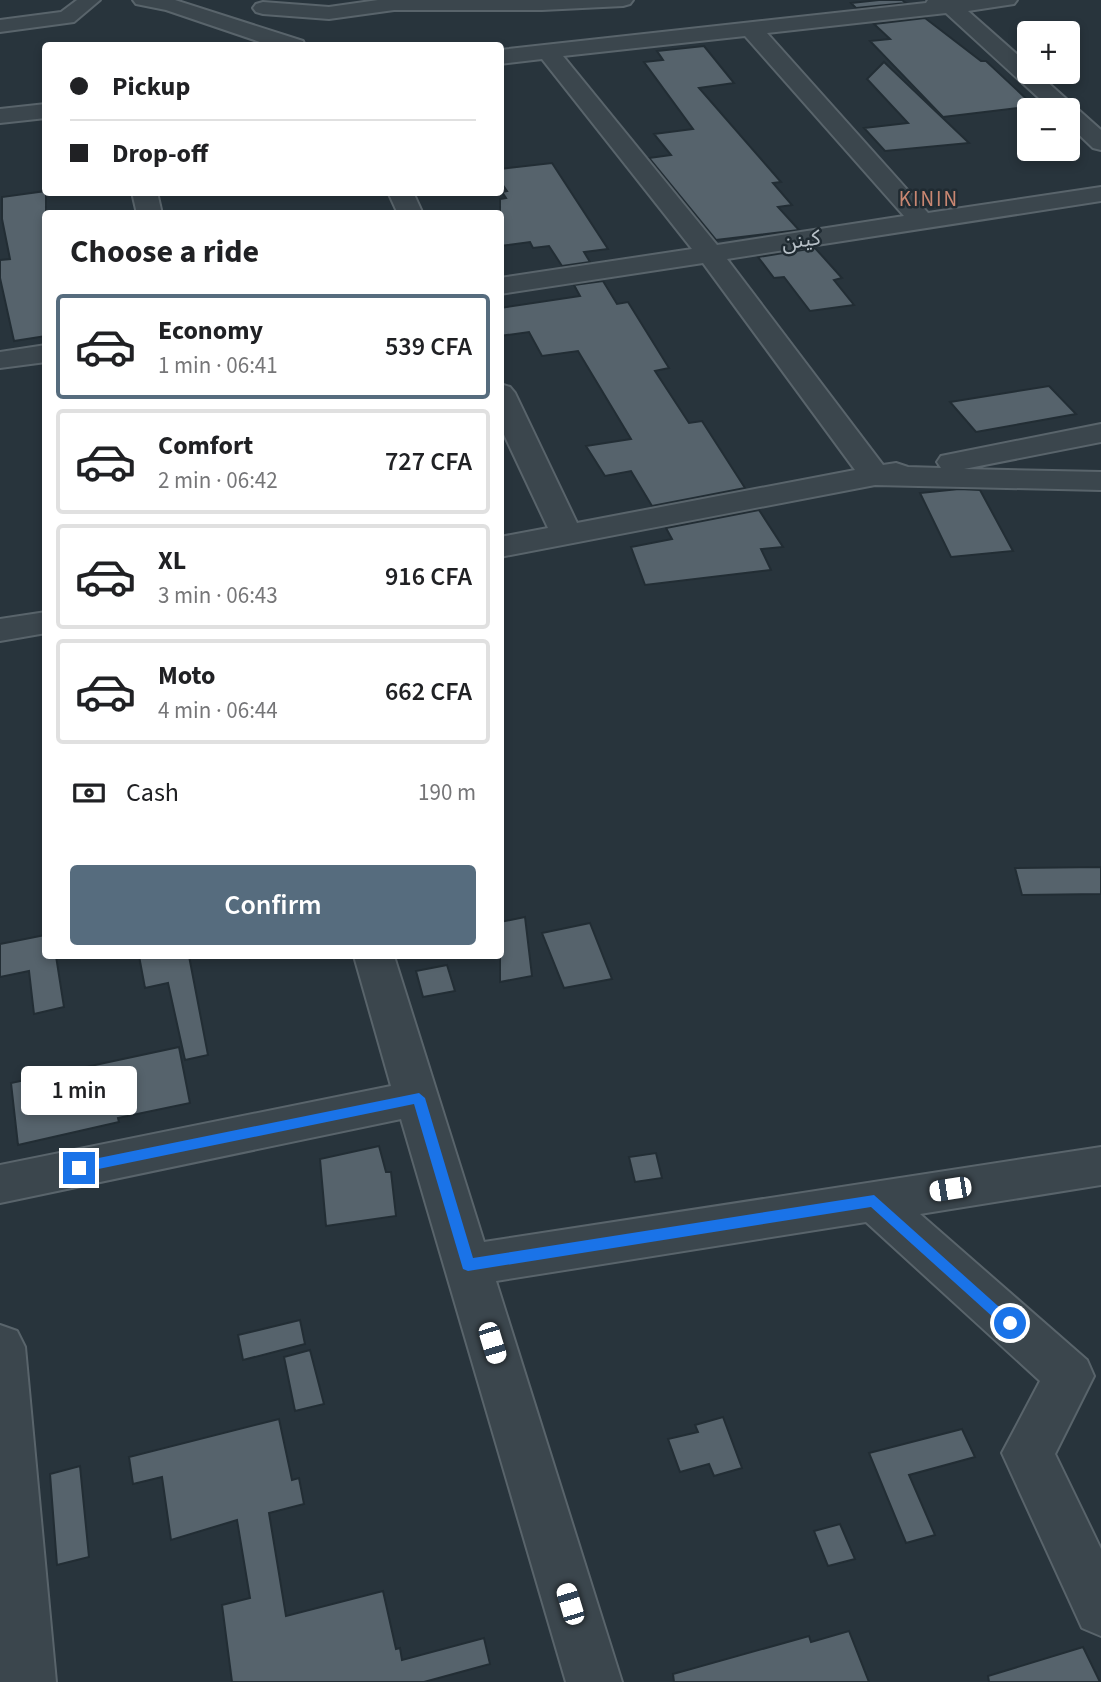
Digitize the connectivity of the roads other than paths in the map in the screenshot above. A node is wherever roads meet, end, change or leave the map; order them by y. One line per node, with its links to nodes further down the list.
1 (90, 0): 8 (street)
2 (143, 0): 10 (street)
3 (622, 0): 6 (street)
4 (914, 0): 7 (street)
5 (1006, 0): 7 (street)
6 (257, 4): 11 (street)
7 (951, 6): 9 (street); 14 (street)
8 (0, 26)
9 (751, 29): 12 (street); 20 (street)
10 (283, 42)
11 (313, 42)
12 (548, 52): 13 (street); 21 (street)
13 (504, 57)
14 (1052, 98)
15 (42, 111): 16 (street)
16 (0, 116)
17 (1080, 124): 18 (street)
18 (1101, 143)
19 (1101, 194): 20 (street, كينن)
20 (922, 221): 21 (street, كينن)
21 (711, 255): 22 (street, كينن); 27 (street)
22 (504, 285)
23 (42, 354): 24 (street)
24 (0, 360)
25 (504, 402): 29 (street)
26 (1101, 433): 27 (street)
27 (875, 476): 28 (street); 29 (street)
28 (1101, 481)
29 (567, 536): 30 (street)
30 (504, 546)
31 (42, 623): 32 (street)
32 (0, 630)
33 (375, 959): 34 (street)
34 (419, 1098): 36 (street); 38 (street)
35 (1101, 1166): 37 (street)
36 (0, 1184)
37 (874, 1200): 38 (street); 40 (street)
38 (468, 1265): 42 (street)
39 (0, 1347): 41 (street)
40 (1101, 1609)
41 (28, 1682)
42 (594, 1682)

